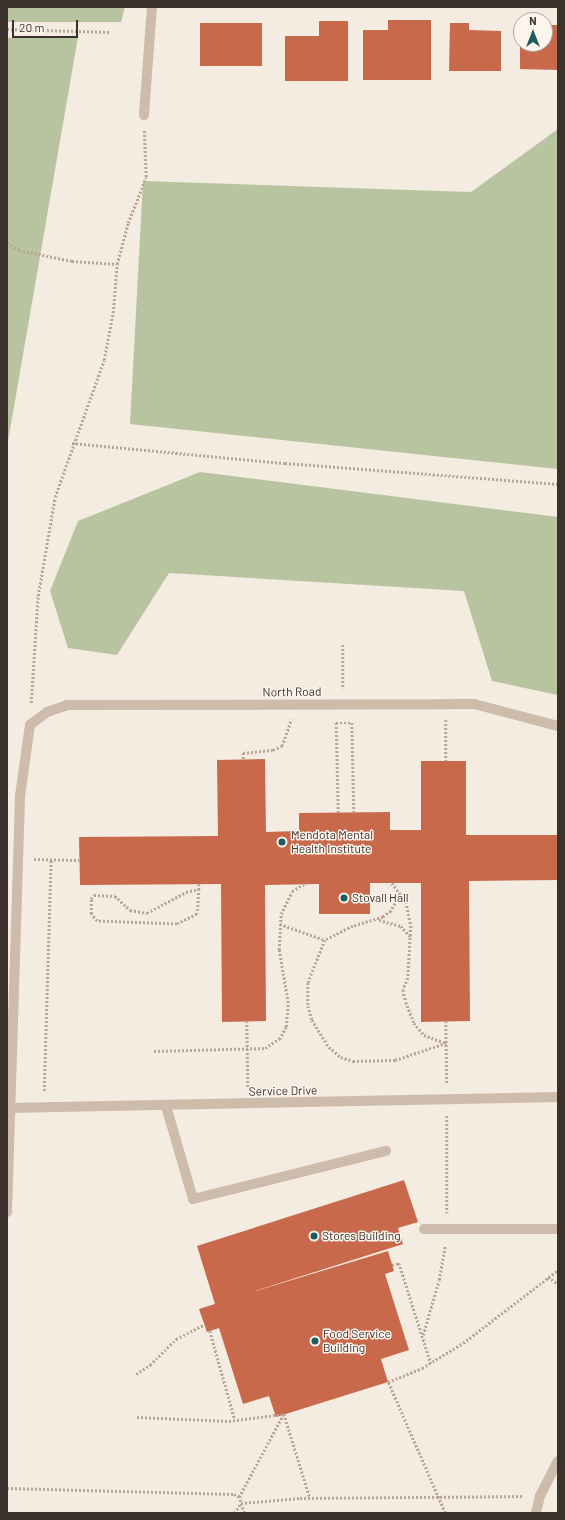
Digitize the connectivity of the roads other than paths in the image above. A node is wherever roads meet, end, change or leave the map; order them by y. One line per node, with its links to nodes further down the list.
1 (152, 7): 2 (street)
2 (144, 115)
3 (558, 726): 6 (street, North Road)
4 (558, 1097): 5 (street, Service Drive)
5 (166, 1106): 6 (street, Service Drive); 7 (street)
6 (8, 1108): 8 (street)
7 (386, 1151)
8 (7, 1212)
9 (424, 1229): 10 (street)
10 (558, 1229)
11 (558, 1461): 12 (street)
12 (536, 1513)

